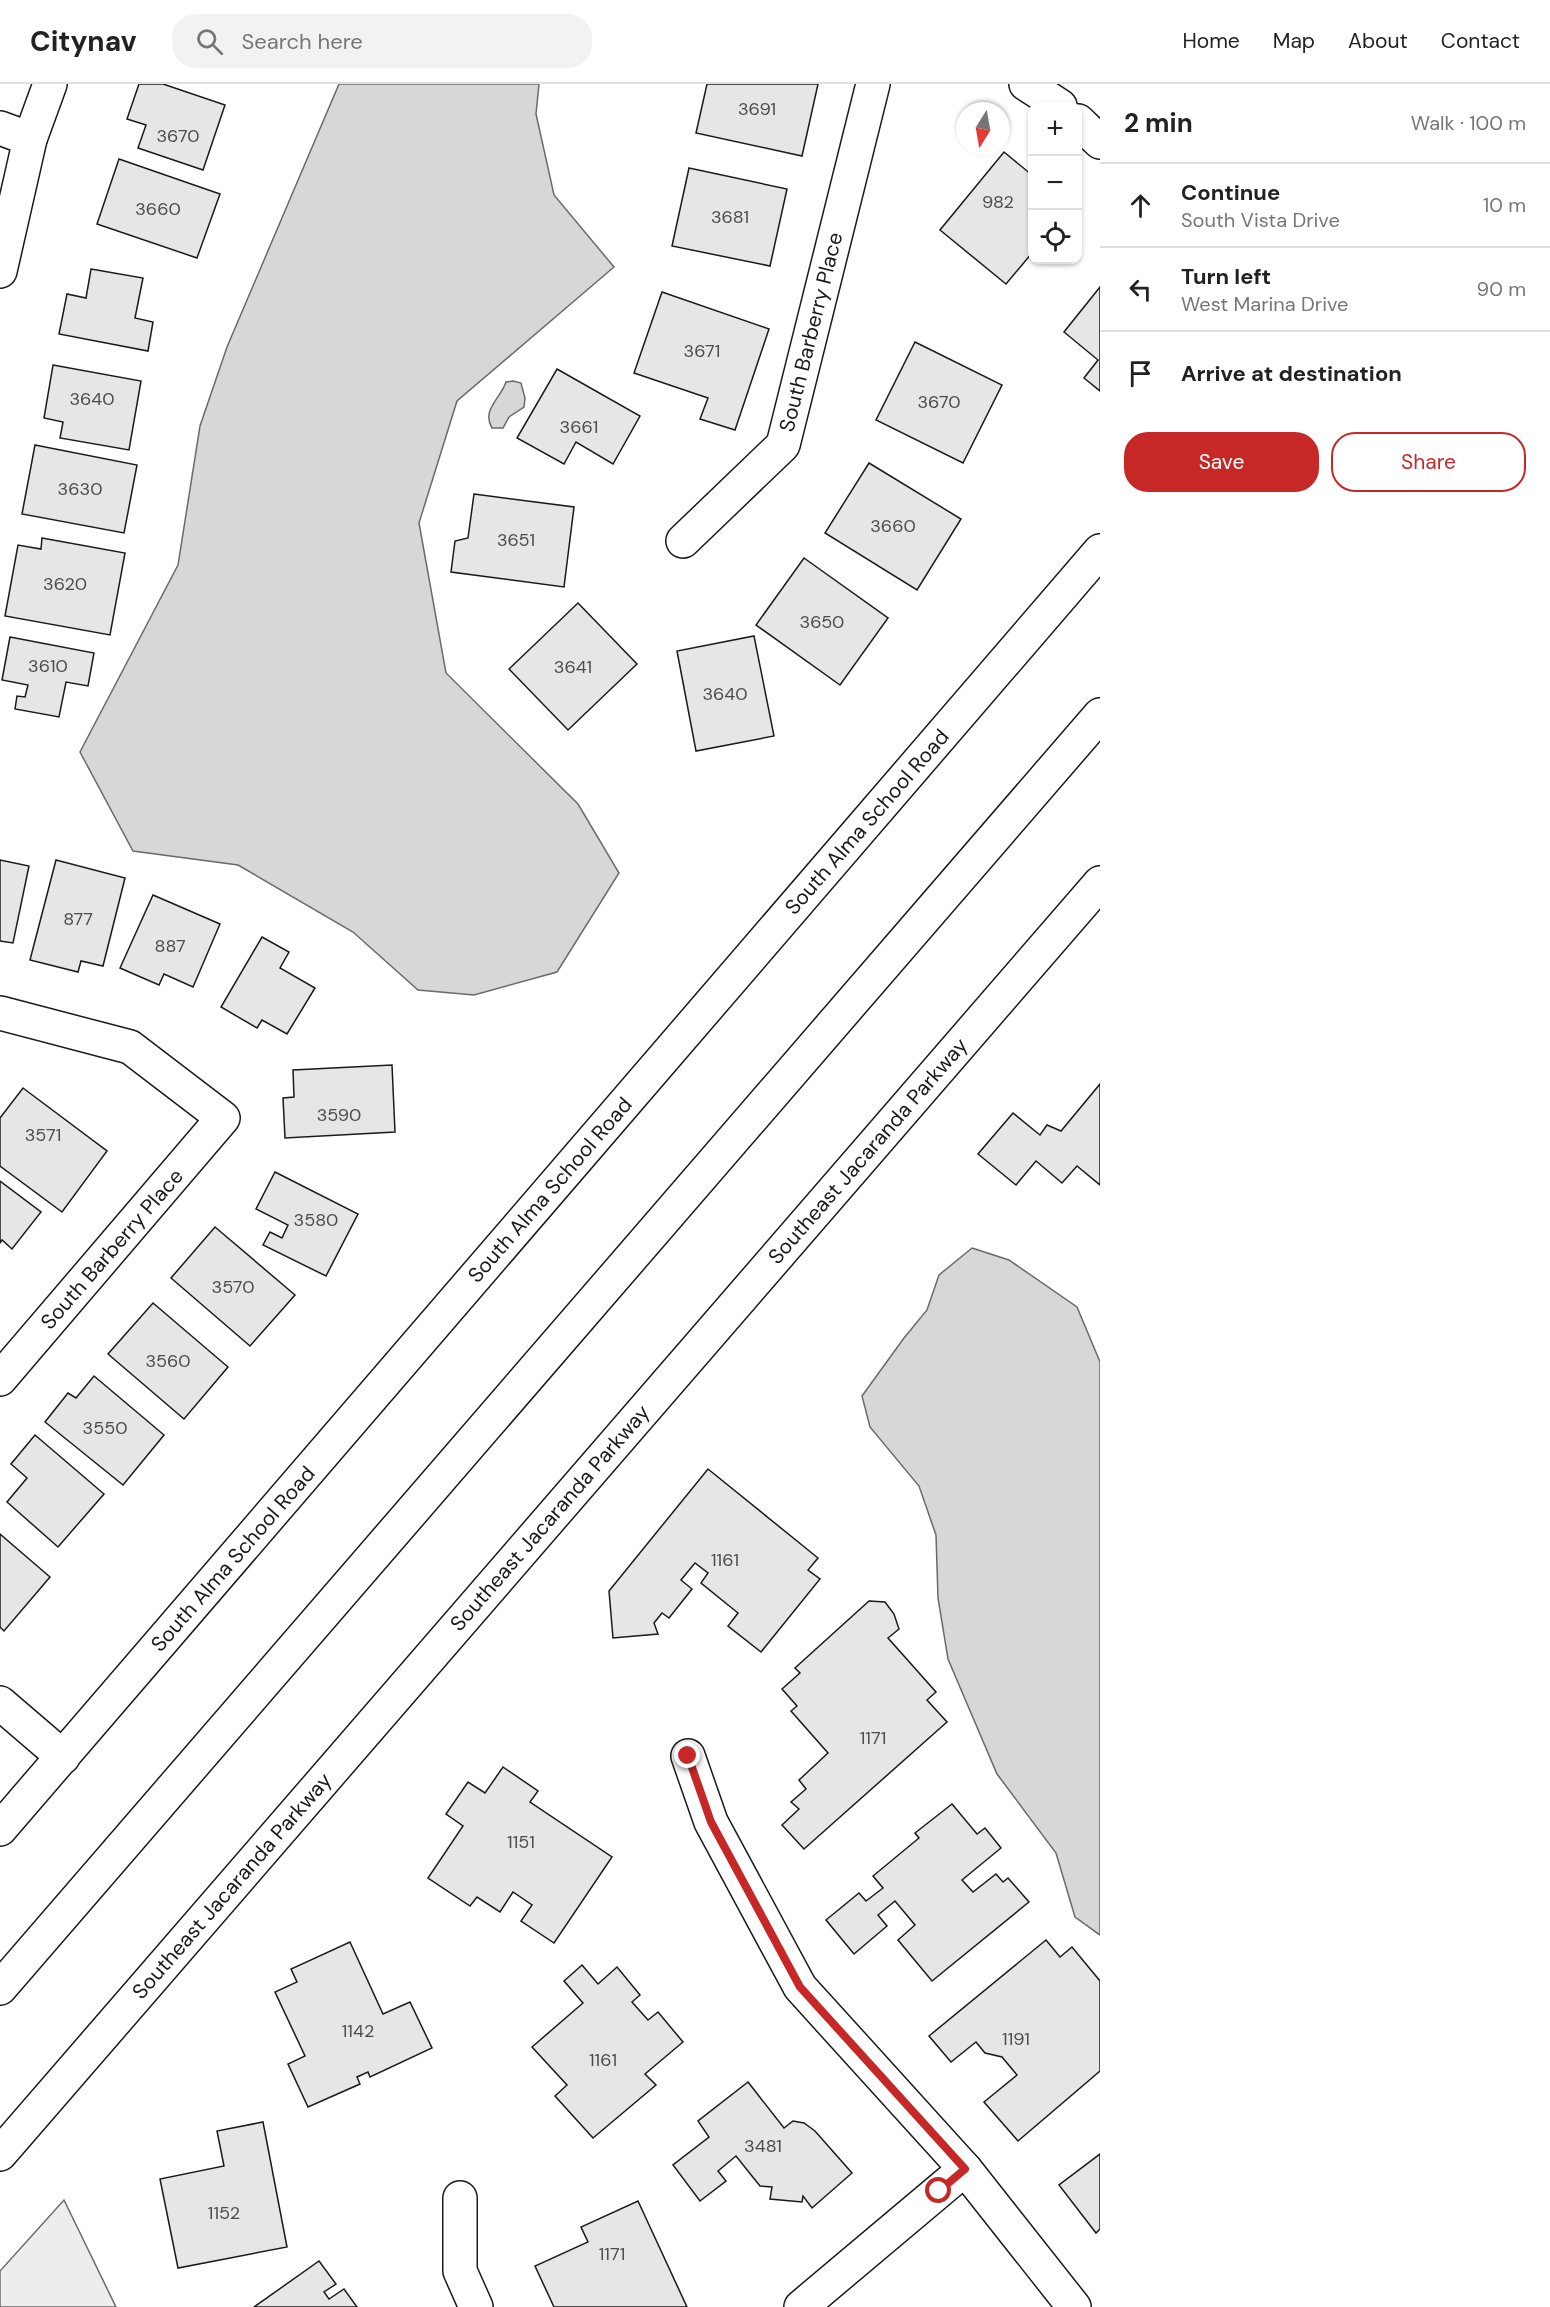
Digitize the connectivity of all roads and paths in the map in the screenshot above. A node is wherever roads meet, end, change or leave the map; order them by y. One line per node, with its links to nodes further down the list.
1 (50, 84): 6 (street)
2 (873, 84): 9 (street, South Barberry Place)
3 (1026, 84): 4 (street)
4 (1054, 102)
5 (1082, 126): 7 (street)
6 (15, 134): 8 (street)
7 (1100, 142)
8 (0, 271)
9 (683, 541)
10 (1100, 551): 17 (street, South Alma School Road)
11 (1100, 715): 19 (street)
12 (1100, 883): 20 (street, Southeast Jacaranda Parkway)
13 (0, 1013): 14 (street, South Barberry Place)
14 (0, 1379)
15 (0, 1702): 17 (street)
16 (688, 1756): 21 (street)
17 (63, 1757): 18 (street, South Alma School Road)
18 (0, 1829)
19 (0, 1988)
20 (0, 2154)
21 (965, 2169): 24 (street); 25 (street)
22 (460, 2198): 23 (street)
23 (476, 2307)
24 (801, 2307)
25 (1074, 2307)

